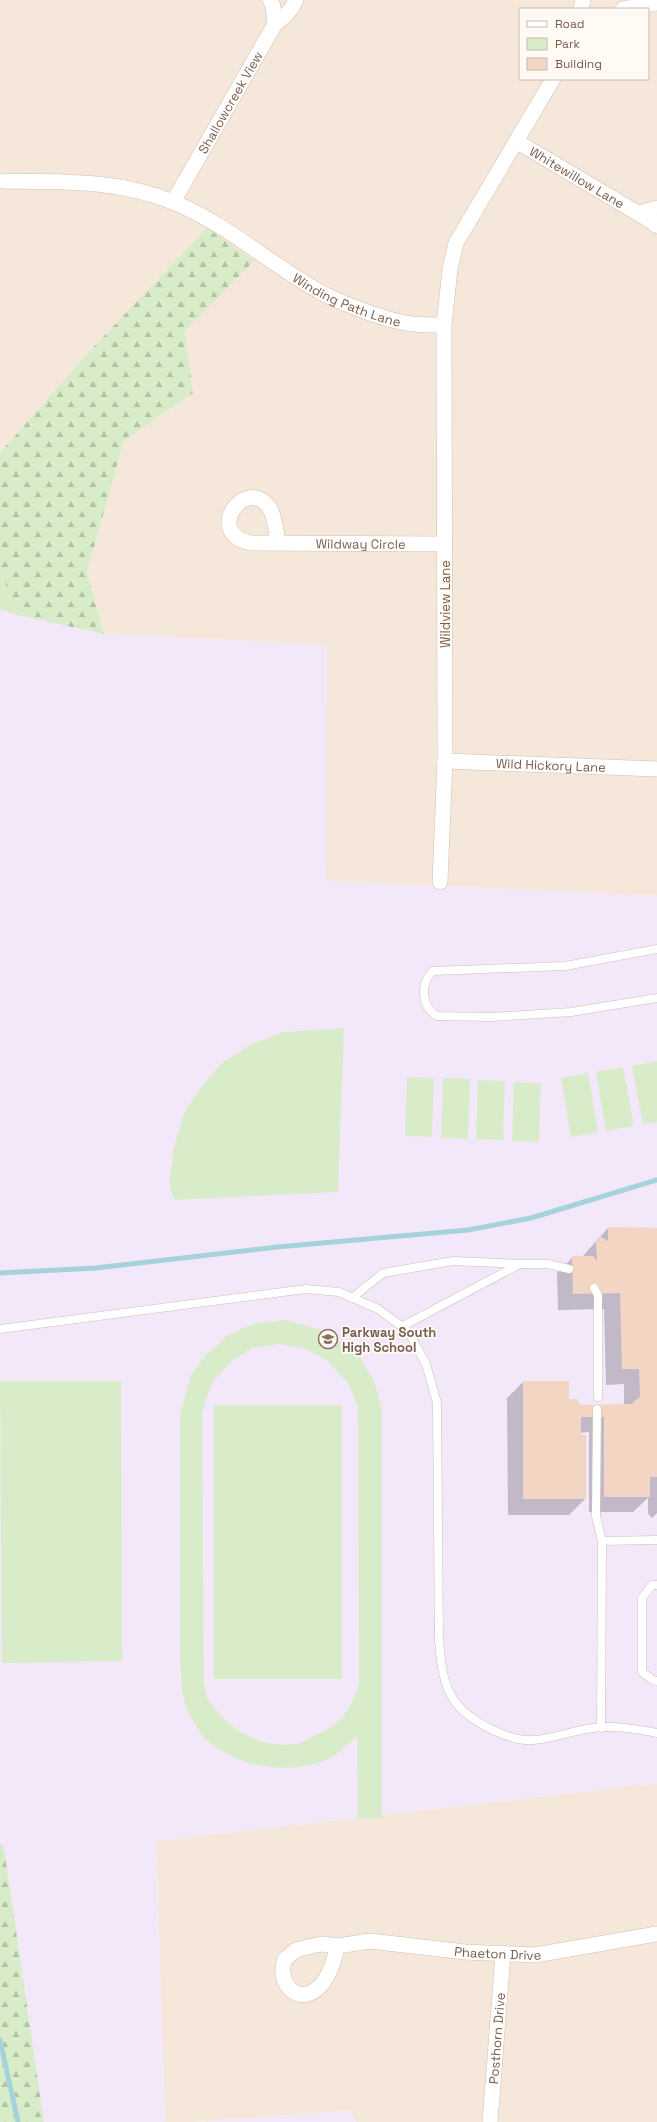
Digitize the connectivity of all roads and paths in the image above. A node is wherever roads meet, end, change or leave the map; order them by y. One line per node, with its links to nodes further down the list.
1 (270, 0): 5 (street)
2 (296, 0): 5 (street)
3 (657, 3): 4 (street)
4 (623, 6)
5 (274, 24): 9 (street, Shallowcreek View)
6 (552, 80): 7 (street)
7 (516, 141): 11 (street, Whitewillow Lane); 13 (street)
8 (0, 182): 9 (street, Winding Path Lane)
9 (173, 202): 13 (street, Winding Path Lane)
10 (657, 208): 11 (street, Whitewillow Lane)
11 (638, 213): 12 (street, Whitewillow Lane)
12 (657, 226)
13 (444, 326): 15 (street, Wildview Lane)
14 (278, 542): 15 (street, Wildway Circle)
15 (445, 544): 16 (street, Wildview Lane)
16 (445, 761): 17 (street, Wild Hickory Lane); 18 (street, Wildview Lane)
17 (657, 769)
18 (440, 882)
19 (657, 949): 20 (lane)
20 (657, 998)
21 (520, 1264): 22 (lane); 24 (lane); 25 (lane)
22 (569, 1269)
23 (594, 1288): 27 (lane)
24 (352, 1298): 25 (lane); 26 (lane)
25 (401, 1326): 33 (lane)
26 (0, 1329)
27 (598, 1397)
28 (597, 1409): 30 (lane)
29 (657, 1540): 30 (lane)
30 (602, 1541): 33 (lane)
31 (657, 1585): 32 (lane)
32 (657, 1680)
33 (601, 1728): 34 (lane)
34 (657, 1733)
35 (657, 1934): 37 (street, Phaeton Drive)
36 (338, 1946): 37 (street, Phaeton Drive)
37 (503, 1954): 38 (street, Posthorn Drive)
38 (490, 2122)

